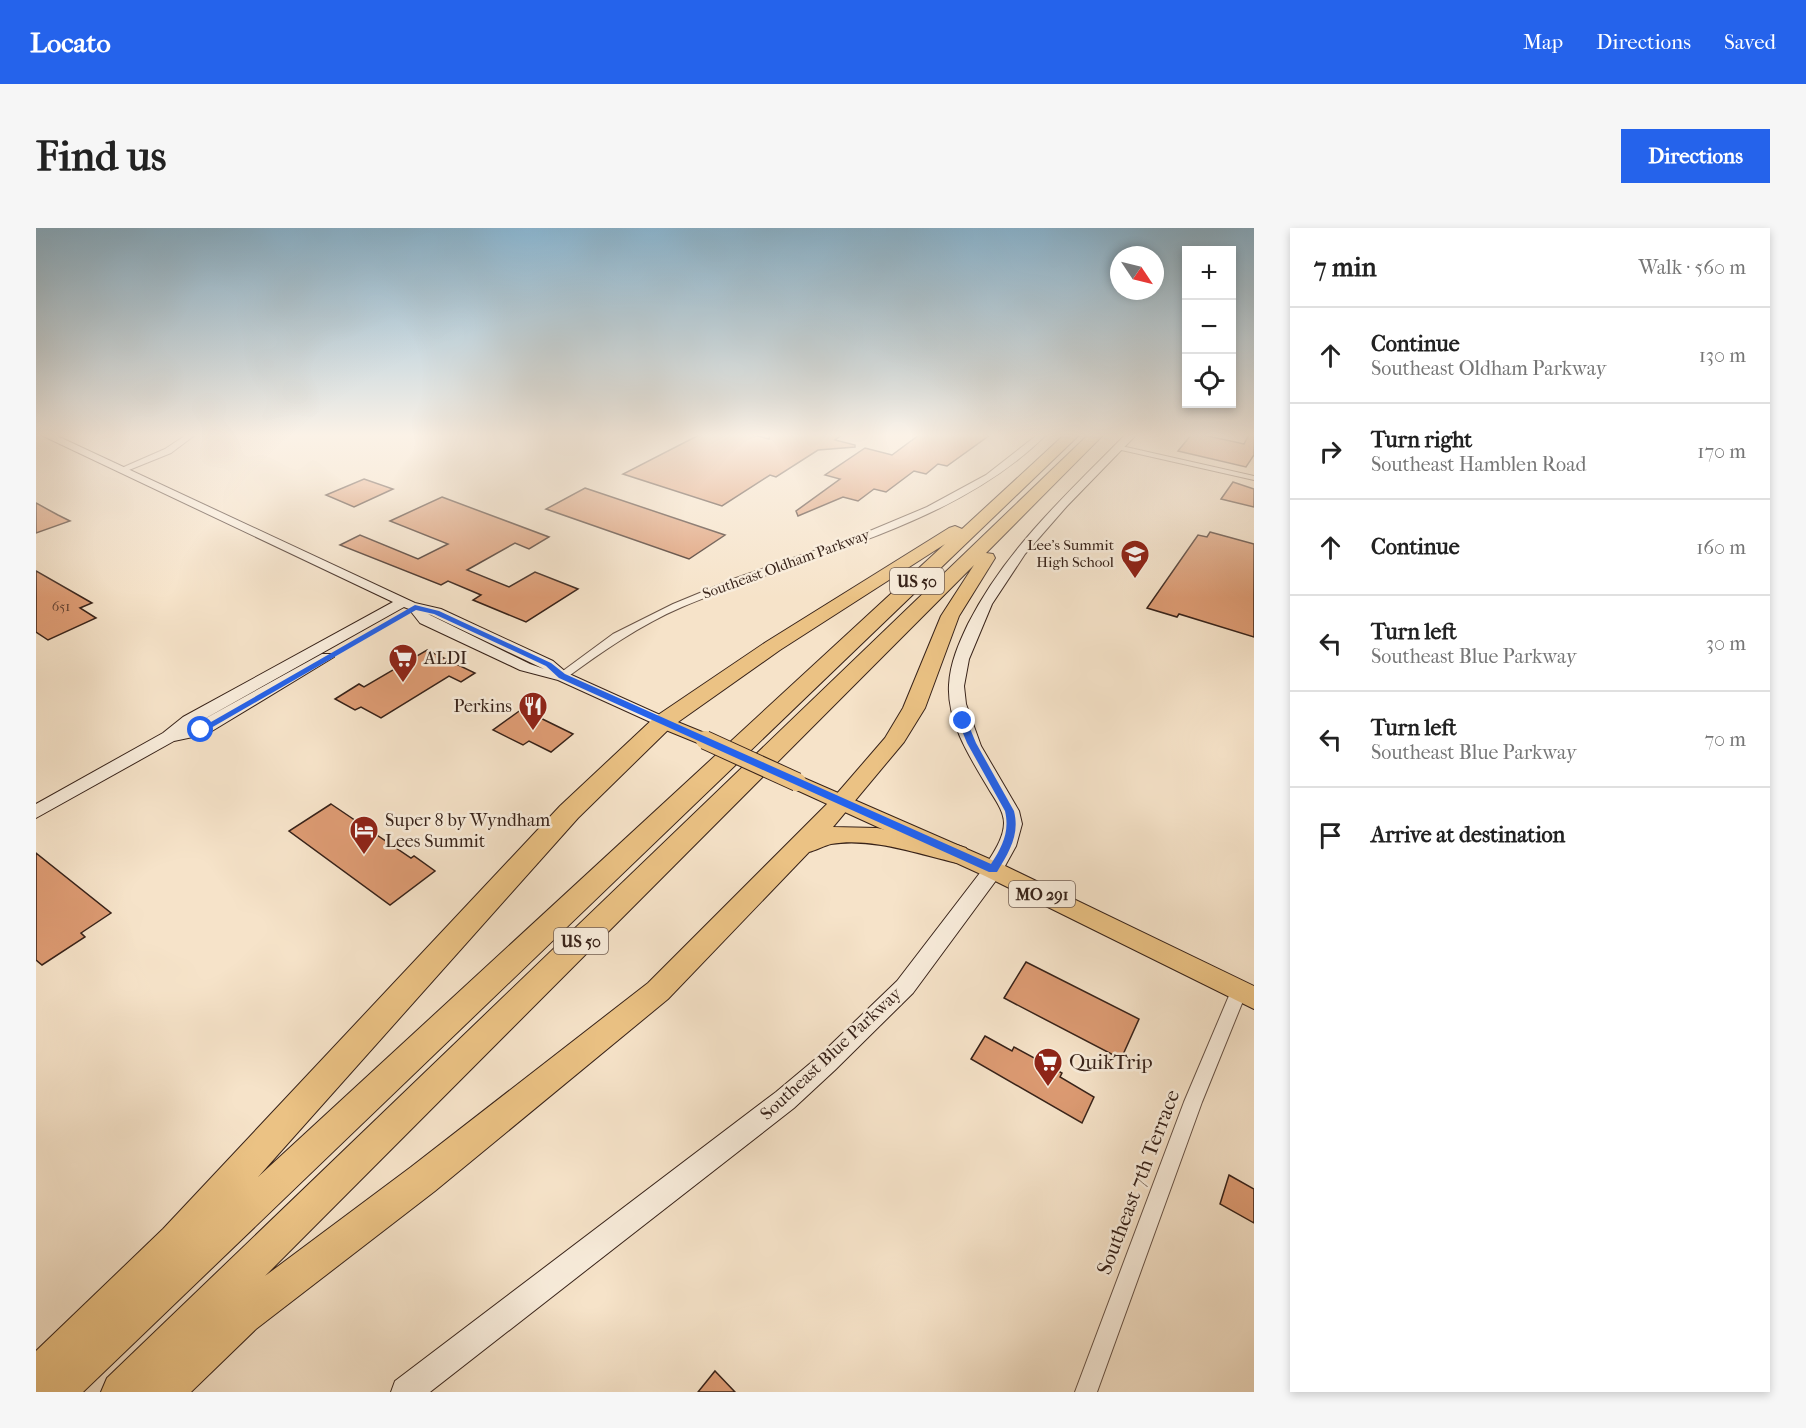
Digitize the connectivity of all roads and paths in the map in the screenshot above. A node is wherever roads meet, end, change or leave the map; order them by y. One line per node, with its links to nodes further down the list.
1 (163, 489): 8 (street)
2 (964, 489): 9 (street, Southeast Oldham Parkway)
3 (1004, 489): 10 (highway)
4 (1027, 489): 18 (highway, US 50)
5 (1028, 489): 19 (highway, US 50)
6 (1039, 489): 11 (highway)
7 (1078, 489): 15 (street, Southeast Blue Parkway)
8 (409, 604): 9 (street); 12 (street)
9 (562, 676): 10 (street)
10 (663, 722): 11 (main road, bridge); 17 (highway)
11 (842, 803): 13 (highway); 14 (main road, MO 291)
12 (36, 812)
13 (798, 847): 14 (highway); 20 (highway)
14 (957, 854): 15 (main road, MO 291)
15 (993, 870): 16 (main road, MO 291); 21 (street, Southeast Blue Parkway)
16 (1246, 995): 22 (street, Southeast 7th Terrace)
17 (36, 1379)
18 (54, 1392)
19 (121, 1392)
20 (162, 1392)
21 (406, 1392)
22 (1086, 1392)

